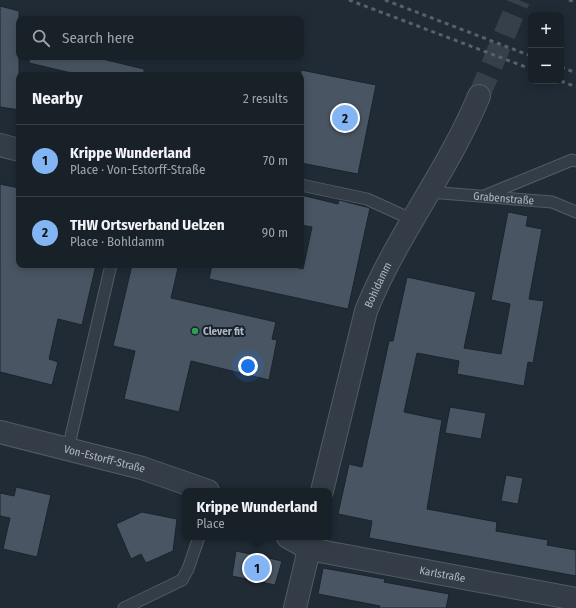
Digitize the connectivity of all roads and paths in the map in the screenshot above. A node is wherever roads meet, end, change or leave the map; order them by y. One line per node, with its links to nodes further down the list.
1 (479, 96): 6 (street, Bohldamm)
2 (0, 145): 3 (street)
3 (16, 149)
4 (576, 161): 7 (lane)
5 (304, 186): 9 (lane)
6 (429, 192): 7 (lane, Grabenstraße); 9 (street, Bohldamm)
7 (483, 197): 8 (lane, Grabenstraße)
8 (576, 212)
9 (413, 220): 14 (street, Bohldamm)
10 (110, 268): 12 (lane)
11 (0, 432): 12 (street, Von-Estorff-Straße)
12 (68, 449): 13 (street, Von-Estorff-Straße)
13 (199, 488)
14 (323, 488)
15 (198, 540): 19 (lane)
16 (299, 540): 17 (street)
17 (310, 543): 18 (street, Karlstraße); 20 (street)
18 (576, 598)
19 (124, 608)
20 (295, 608)

